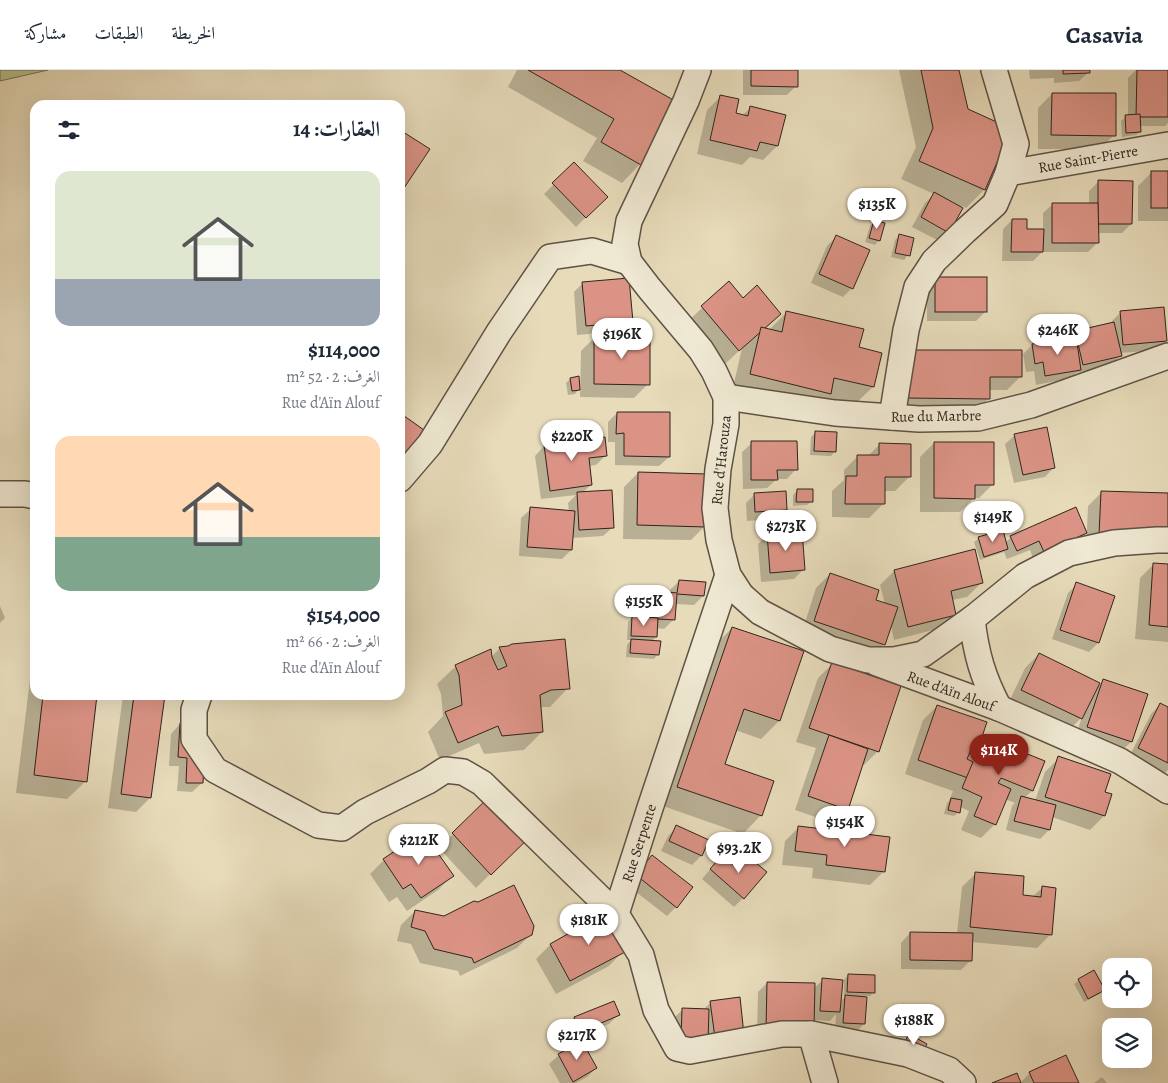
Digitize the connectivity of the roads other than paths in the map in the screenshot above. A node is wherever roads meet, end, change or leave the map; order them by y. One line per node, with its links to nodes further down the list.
1 (698, 70): 5 (street, Rue d'Harouza)
2 (994, 70): 4 (street)
3 (1168, 145): 4 (street, Rue Saint-Pierre)
4 (1008, 173): 8 (street)
5 (629, 262): 7 (street, Rue d'Harouza); 9 (street)
6 (1168, 356): 8 (street, Rue du Marbre)
7 (726, 397): 8 (street, Rue du Marbre); 13 (street, Rue d'Harouza)
8 (892, 417)
9 (405, 473)
10 (0, 494): 11 (street)
11 (30, 495)
12 (1168, 540): 14 (street, Rue d'Harouza)
13 (728, 575): 15 (street, Rue d'Harouza); 19 (street, Rue Serpente)
14 (972, 619): 15 (street, Rue d'Harouza); 17 (street)
15 (868, 660): 17 (street, Rue d'Aïn Alouf)
16 (197, 700): 19 (street)
17 (999, 708): 18 (street, Rue d'Aïn Alouf)
18 (1168, 790)
19 (616, 914): 20 (street)
20 (811, 1034): 21 (street); 22 (street)
21 (825, 1083)
22 (963, 1083)

